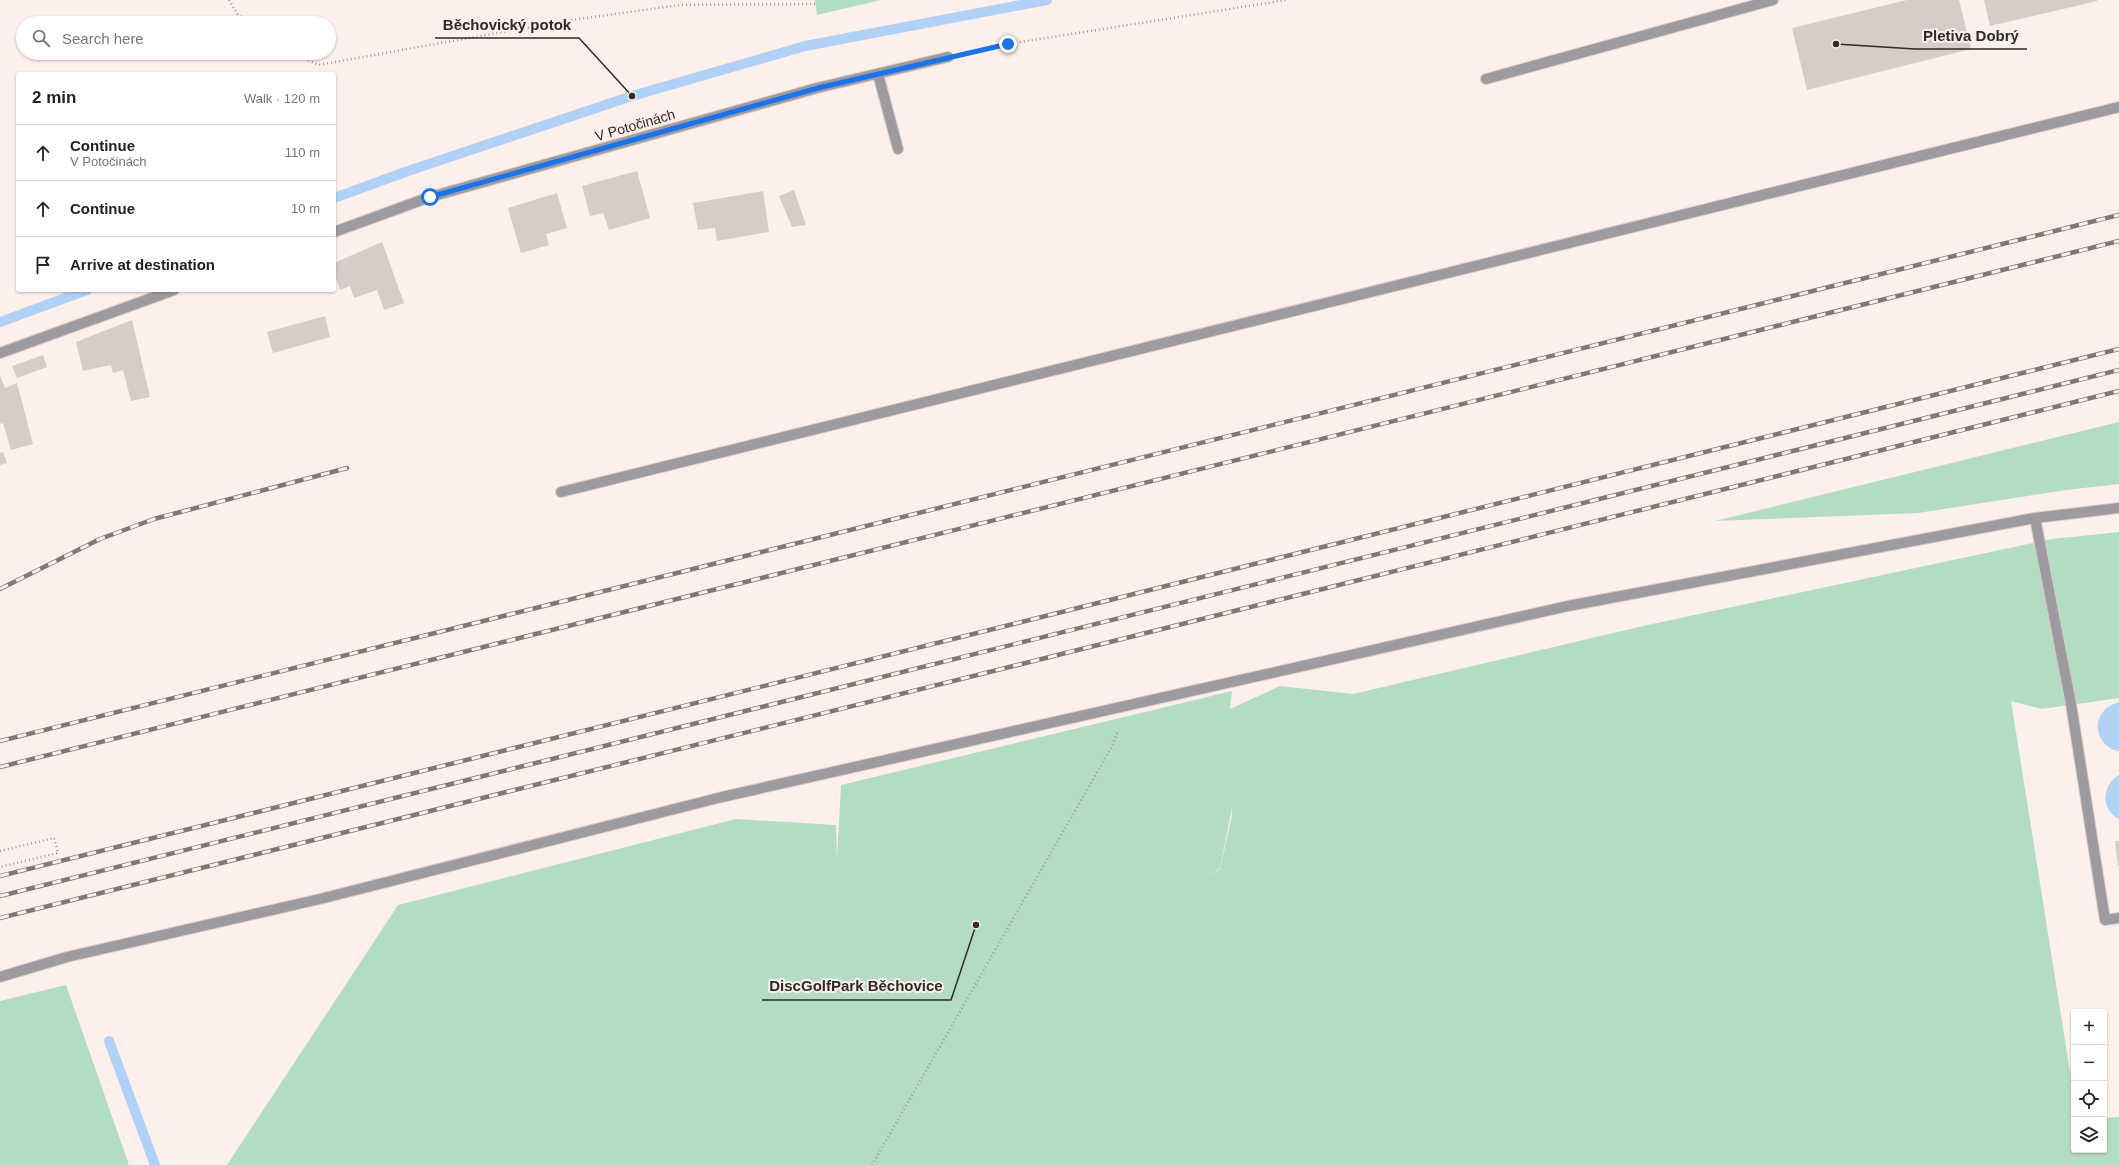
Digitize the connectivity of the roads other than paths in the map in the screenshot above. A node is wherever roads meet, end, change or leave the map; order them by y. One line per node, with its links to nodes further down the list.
1 (1773, 0): 4 (street)
2 (948, 57): 3 (street, V Potočinách)
3 (878, 74): 6 (street); 7 (street, V Potočinách)
4 (1486, 79)
5 (2119, 107): 10 (street)
6 (898, 149)
7 (336, 231)
8 (168, 292): 9 (street)
9 (0, 353)
10 (561, 492)
11 (2119, 508): 12 (street)
12 (2034, 518): 13 (street); 14 (street)
13 (2119, 918)
14 (0, 977)

